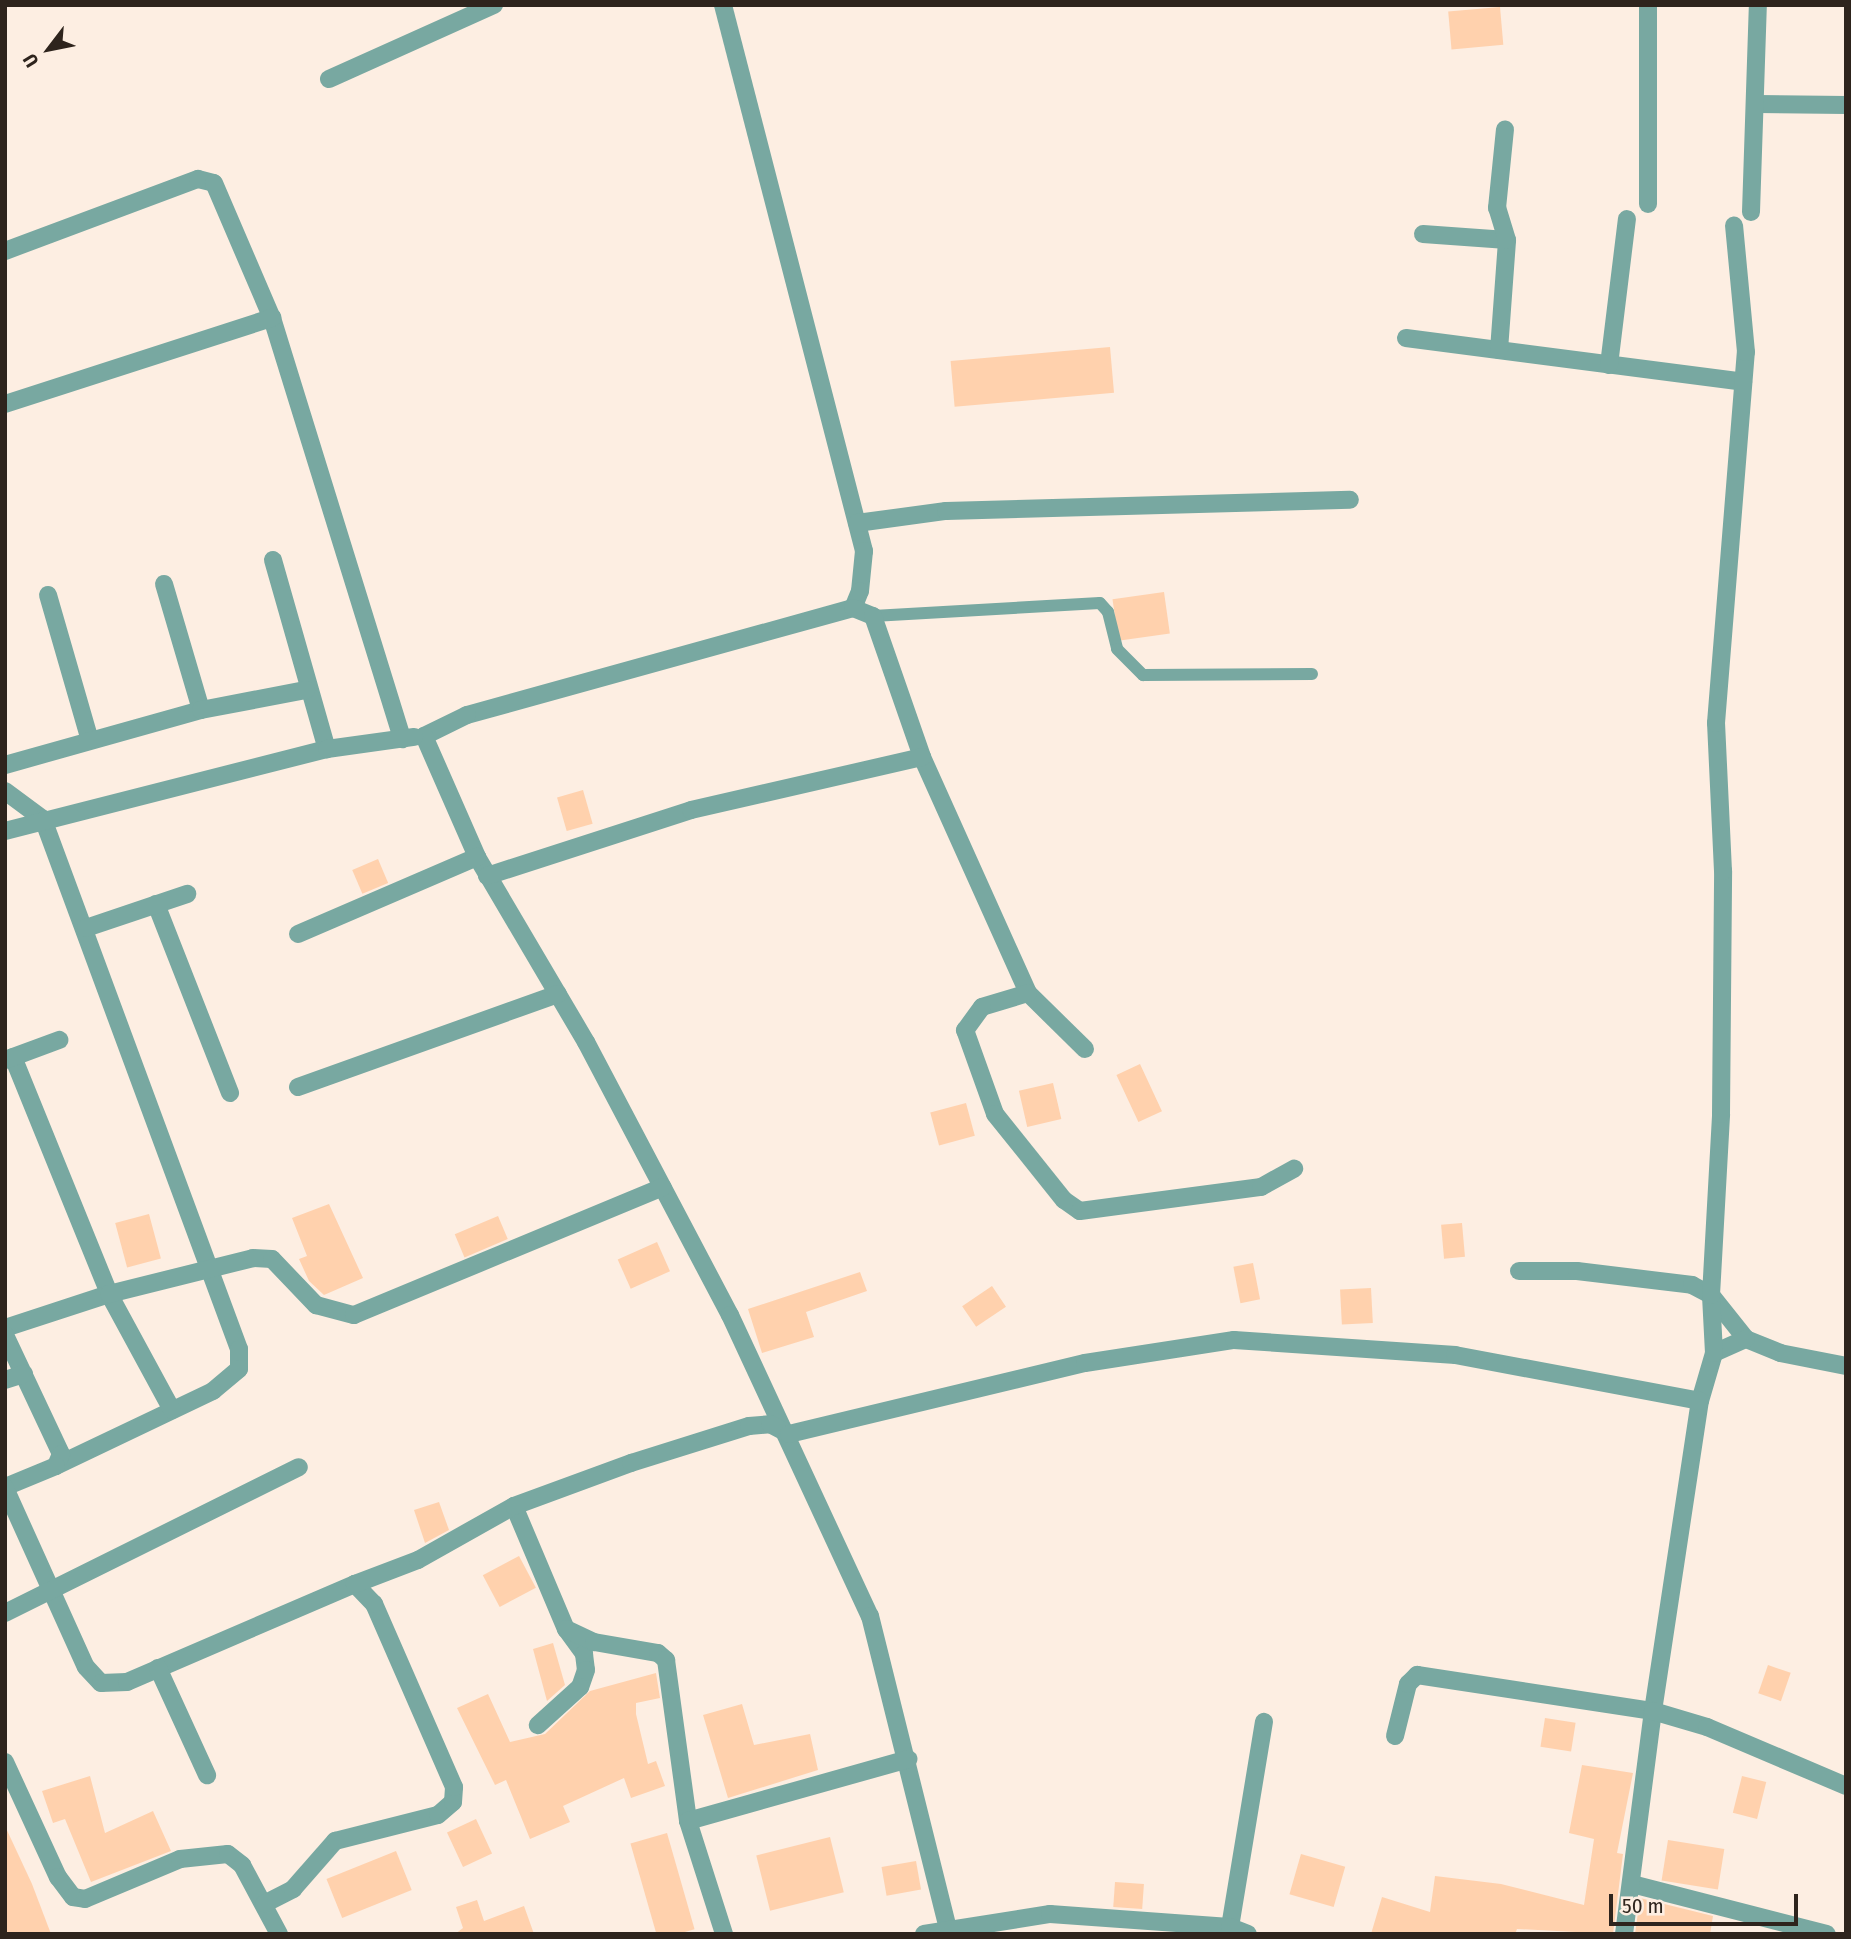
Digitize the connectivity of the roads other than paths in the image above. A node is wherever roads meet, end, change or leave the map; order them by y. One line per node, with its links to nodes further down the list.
1 (494, 5): 5 (street)
2 (723, 5): 23 (street)
3 (1648, 5): 9 (street)
4 (1758, 5): 6 (street)
5 (329, 79)
6 (1757, 104): 7 (street); 10 (street)
7 (1846, 105)
8 (1505, 129): 14 (street)
9 (1648, 204)
10 (1751, 212)
11 (1627, 219): 19 (street)
12 (1734, 226): 20 (street)
13 (1423, 234): 14 (street)
14 (1507, 240): 18 (street)
15 (5, 251): 16 (street)
16 (272, 318): 21 (street); 34 (street)
17 (1406, 338): 18 (street)
18 (1499, 350): 19 (street)
19 (1609, 365): 20 (street)
20 (1742, 382): 59 (street)
21 (5, 404)
22 (1350, 500): 23 (street)
23 (857, 523): 27 (street)
24 (273, 560): 30 (street)
25 (163, 584): 31 (street)
26 (48, 595): 33 (street)
27 (853, 608): 28 (street); 32 (street)
28 (873, 616): 29 (lane); 36 (street)
29 (1312, 674)
30 (306, 690): 31 (street); 35 (street)
31 (201, 710): 33 (street)
32 (424, 736): 34 (street); 41 (street)
33 (89, 737): 37 (street)
34 (402, 738): 35 (street)
35 (327, 749): 39 (street)
36 (922, 757): 42 (street); 47 (street)
37 (5, 765)
38 (5, 791): 39 (street)
39 (43, 820): 40 (street); 45 (street)
40 (5, 831)
41 (477, 858): 42 (street); 46 (street)
42 (487, 876): 48 (street)
43 (187, 894): 44 (street)
44 (156, 904): 45 (street); 53 (street)
45 (86, 928): 56 (street)
46 (298, 934)
47 (1028, 993): 50 (street); 54 (street)
48 (558, 994): 52 (street); 55 (street)
49 (59, 1040): 51 (street)
50 (1086, 1049)
51 (9, 1058): 58 (street)
52 (298, 1087)
53 (230, 1093)
54 (1294, 1169)
55 (663, 1187): 56 (street); 69 (street)
56 (211, 1268): 58 (street); 68 (street)
57 (1519, 1271): 59 (street)
58 (109, 1294): 60 (street); 68 (street)
59 (1711, 1295): 62 (street); 63 (street)
60 (5, 1328)
61 (5, 1335): 65 (street)
62 (1746, 1339): 63 (street); 64 (street)
63 (1714, 1353): 67 (street)
64 (1846, 1366)
65 (24, 1374): 66 (street); 70 (street)
66 (5, 1380)
67 (1700, 1401): 69 (street); 79 (street)
68 (172, 1410): 70 (street)
69 (789, 1434): 73 (street); 83 (street)
70 (56, 1466): 72 (street)
71 (299, 1467): 75 (street)
72 (5, 1487): 75 (street)
73 (514, 1506): 74 (street); 77 (street)
74 (355, 1584): 78 (street); 89 (street)
75 (51, 1587): 76 (street); 78 (street)
76 (5, 1613)
77 (566, 1629): 81 (street); 87 (street)
78 (158, 1668): 85 (street)
79 (1653, 1711): 82 (street); 86 (street); 88 (street)
80 (1265, 1722): 90 (street)
81 (538, 1725)
82 (1395, 1736)
83 (908, 1759): 87 (street); 91 (street)
84 (5, 1762): 89 (street)
85 (207, 1775)
86 (1846, 1786)
87 (688, 1821): 93 (street)
88 (1632, 1884): 96 (street); 97 (street)
89 (264, 1904): 92 (street)
90 (1230, 1927): 91 (street); 95 (street)
91 (948, 1928): 94 (street)
92 (279, 1934)
93 (724, 1934)
94 (924, 1934)
95 (1248, 1934)
96 (1624, 1934)
97 (1828, 1934)

